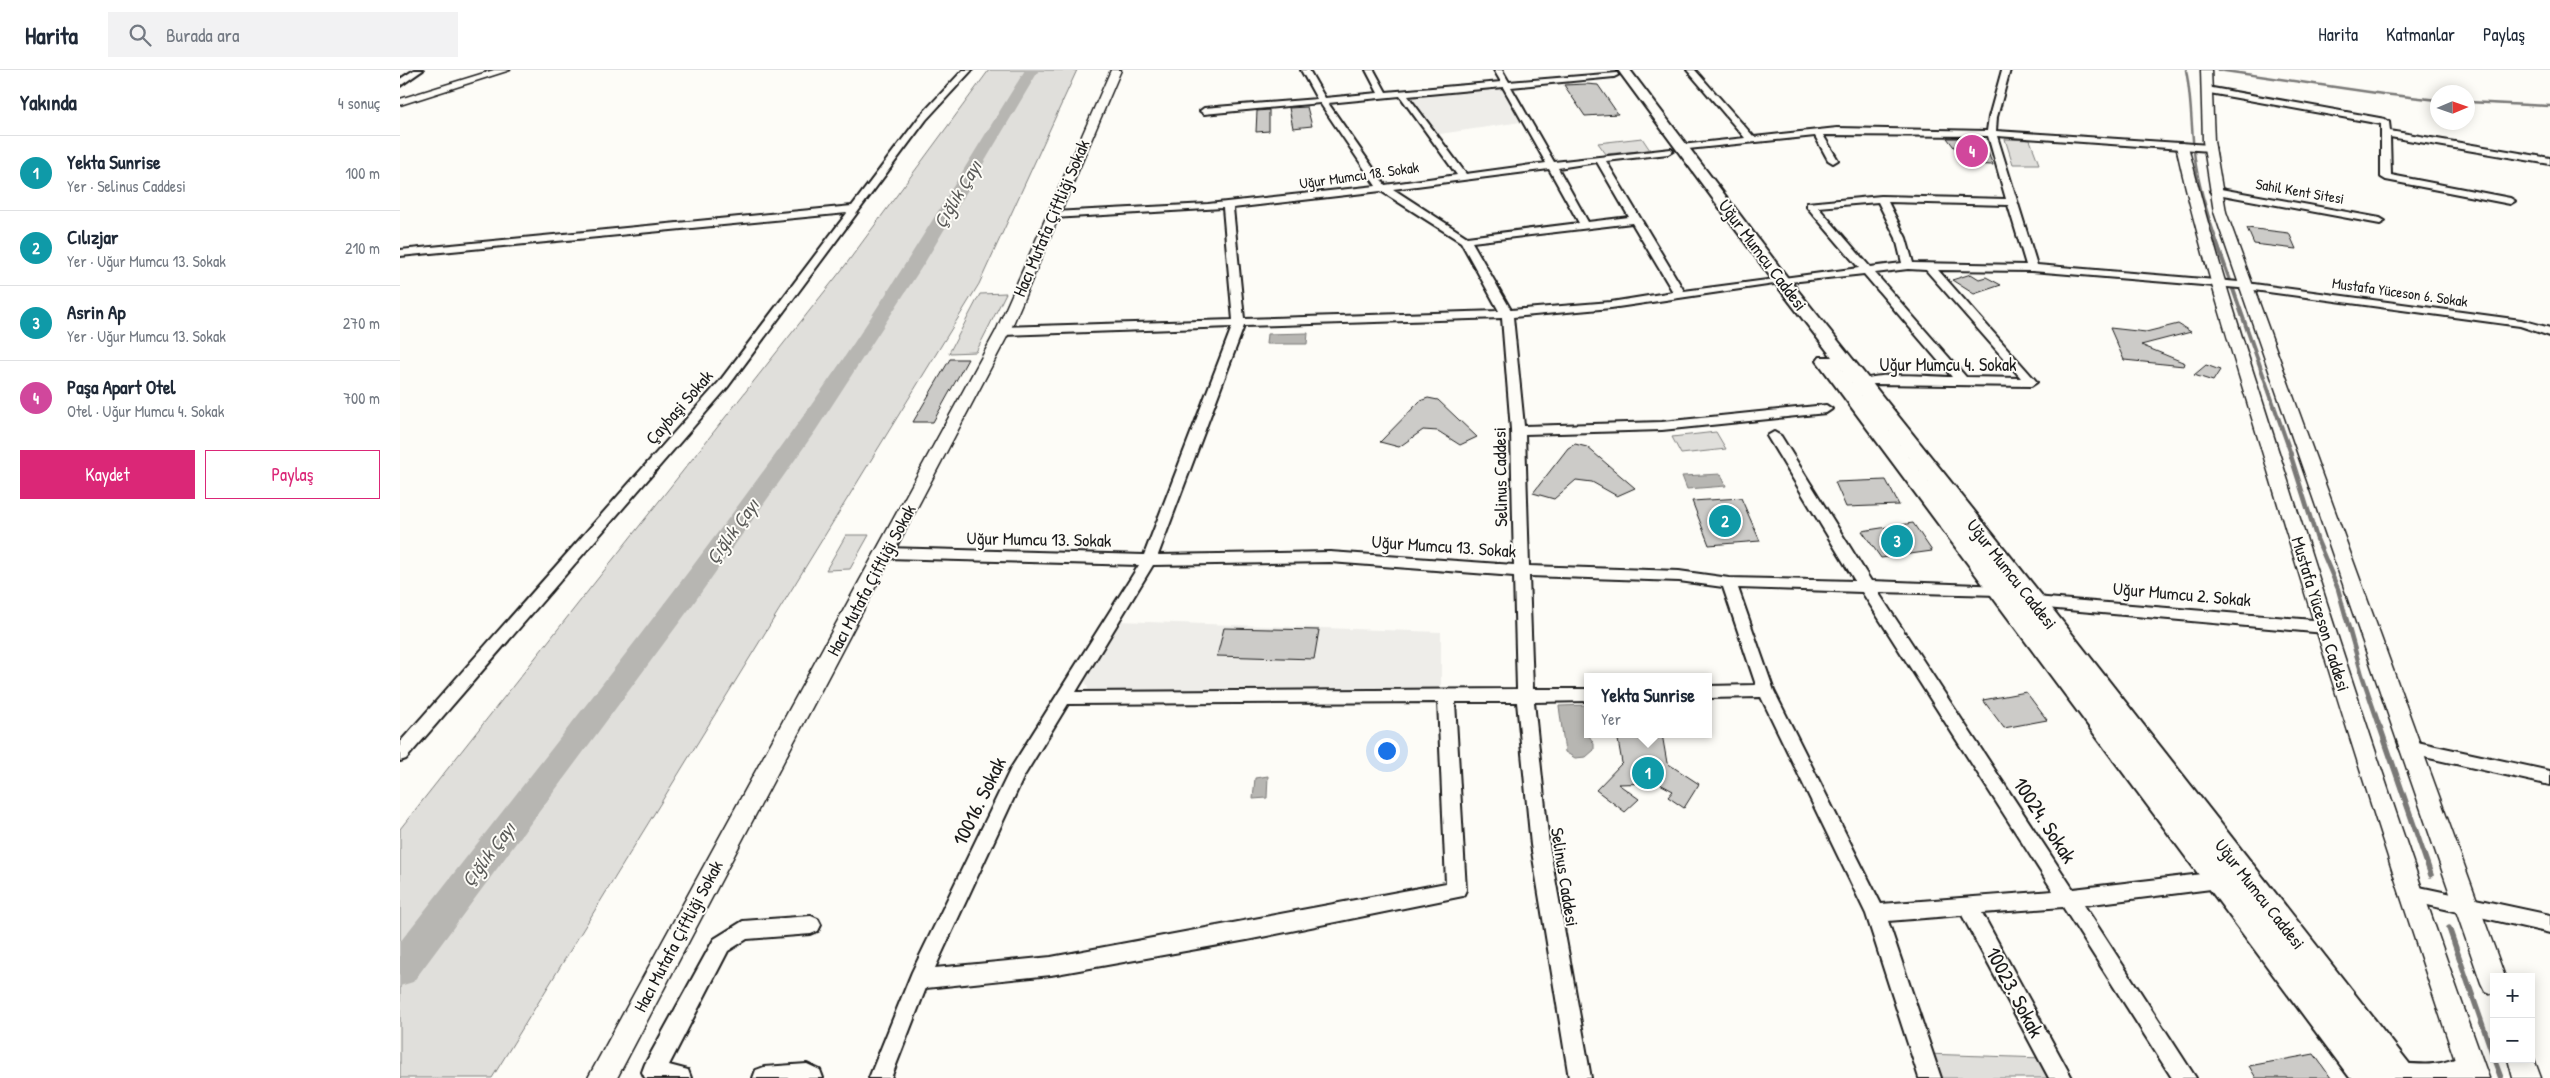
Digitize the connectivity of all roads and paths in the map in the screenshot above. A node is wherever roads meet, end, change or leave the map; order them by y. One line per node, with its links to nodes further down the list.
1 (419, 70): 14 (street)
2 (505, 70): 19 (street)
3 (968, 70): 40 (street, Çaybaşi Sokak)
4 (1116, 70): 41 (street, Hacı Mutafa Çiftliği Sokak)
5 (1306, 70): 20 (street, Selinus Caddesi)
6 (1370, 70): 18 (street)
7 (1498, 70): 15 (street)
8 (1544, 70): 13 (street)
9 (1691, 70): 25 (street)
10 (2006, 70): 24 (street)
11 (2206, 70): 16 (street, Mustafa Yüceson Caddesi)
12 (1616, 72): 13 (street); 28 (main road, Uğur Mumcu Caddesi)
13 (1550, 80): 15 (street)
14 (400, 83)
15 (1504, 83): 17 (street); 32 (street)
16 (2207, 90): 23 (street); 27 (street, Mustafa Yüceson Caddesi)
17 (1402, 93): 18 (street); 33 (street)
18 (1383, 94): 20 (street)
19 (400, 102)
20 (1323, 102): 21 (street); 34 (street, Selinus Caddesi)
21 (1204, 111)
22 (1817, 132): 24 (street, Uğur Mumcu 18. Sokak); 25 (street, Uğur Mumcu 18. Sokak); 30 (street)
23 (2385, 133): 31 (street); 37 (street)
24 (1992, 134): 26 (street, Uğur Mumcu 18. Sokak); 38 (street)
25 (1751, 140): 28 (street, Uğur Mumcu 18. Sokak)
26 (2186, 146): 27 (street, Uğur Mumcu 18. Sokak); 52 (street, Mustafa Yüceson Caddesi)
27 (2210, 148): 35 (street, Mustafa Yüceson Caddesi)
28 (1675, 149): 29 (street, Uğur Mumcu 18. Sokak); 51 (main road, Uğur Mumcu Caddesi)
29 (1600, 159): 32 (street, Uğur Mumcu 18. Sokak); 42 (street)
30 (1833, 160)
31 (2550, 161)
32 (1551, 165): 33 (street, Uğur Mumcu 18. Sokak); 44 (street)
33 (1463, 176): 34 (street, Uğur Mumcu 18. Sokak)
34 (1382, 187): 39 (street, Uğur Mumcu 18. Sokak); 45 (street, Selinus Caddesi)
35 (2215, 191): 43 (street, Sahil Kent Sitesi); 52 (street, Mustafa Yüceson Caddesi)
36 (1881, 199): 38 (street); 47 (street); 50 (street)
37 (2510, 201)
38 (2012, 202): 49 (street)
39 (1228, 206): 41 (street, Uğur Mumcu 18. Sokak); 55 (street)
40 (856, 209): 46 (street); 78 (street, Çaybaşi Sokak)
41 (1053, 215): 56 (street, Hacı Mutafa Çiftliği Sokak)
42 (1636, 219): 44 (street); 53 (street)
43 (2380, 221)
44 (1585, 225): 45 (street)
45 (1465, 240): 54 (street, Selinus Caddesi)
46 (400, 253)
47 (1908, 266): 48 (street, Mustafa Yüceson 6. Sokak); 50 (street, Mustafa Yüceson 6. Sokak)
48 (1929, 266): 49 (street, Mustafa Yüceson 6. Sokak); 58 (street, Uğur Mumcu 4. Sokak)
49 (2032, 268): 52 (street, Mustafa Yüceson 6. Sokak)
50 (1869, 270): 51 (street, Mustafa Yüceson 6. Sokak); 58 (street)
51 (1774, 281): 53 (street, Mustafa Yüceson 6. Sokak); 59 (main road, Uğur Mumcu Caddesi); 68 (main road, Uğur Mumcu Caddesi)
52 (2233, 285): 57 (street, Mustafa Yüceson 6. Sokak); 70 (street, Mustafa Yüceson Caddesi); 77 (street, Mustafa Yüceson Caddesi)
53 (1681, 296): 54 (street, Mustafa Yüceson 6. Sokak)
54 (1507, 314): 55 (street, Mustafa Yüceson 6. Sokak); 61 (street, Selinus Caddesi)
55 (1239, 323): 56 (street, Mustafa Yüceson 6. Sokak); 64 (street, 10016. Sokak)
56 (1003, 331): 63 (street, Hacı Mutafa Çiftliği Sokak)
57 (2550, 332)
58 (1963, 382): 59 (street, Uğur Mumcu 4. Sokak)
59 (1862, 384): 69 (main road, Uğur Mumcu Caddesi)
60 (1826, 409): 61 (street)
61 (1518, 430): 65 (street, Selinus Caddesi)
62 (1774, 436): 67 (street, 10024. Sokak)
63 (886, 553): 64 (street, Uğur Mumcu 13. Sokak); 93 (street, Hacı Mutafa Çiftliği Sokak)
64 (1149, 560): 65 (street, Uğur Mumcu 13. Sokak); 76 (street, 10016. Sokak)
65 (1520, 571): 66 (street, Uğur Mumcu 13. Sokak); 75 (street, Selinus Caddesi)
66 (1729, 583): 67 (street, Uğur Mumcu 13. Sokak); 72 (street)
67 (1866, 586): 68 (street, Uğur Mumcu 13. Sokak); 82 (street, 10024. Sokak)
68 (2000, 590): 80 (main road, Uğur Mumcu Caddesi)
69 (2035, 602): 70 (street, Uğur Mumcu 2. Sokak); 92 (main road, Uğur Mumcu Caddesi)
70 (2324, 627): 81 (street, Mustafa Yüceson Caddesi)
71 (1712, 692): 72 (street)
72 (1766, 692): 85 (street)
73 (1584, 695): 75 (street)
74 (1446, 696): 75 (street); 76 (street); 89 (street)
75 (1525, 696): 98 (street, Selinus Caddesi)
76 (1064, 698): 89 (street, 10016. Sokak)
77 (2408, 747): 79 (street); 83 (street, Mustafa Yüceson Caddesi)
78 (400, 754)
79 (2550, 778)
80 (2219, 880): 82 (street); 102 (main road, Uğur Mumcu Caddesi)
81 (2410, 893): 83 (street); 91 (street, Mustafa Yüceson Caddesi)
82 (2068, 898): 84 (street); 101 (street, 10024. Sokak)
83 (2466, 906): 86 (street); 88 (street, Mustafa Yüceson Caddesi)
84 (1968, 907): 85 (street); 100 (street, 10023. Sokak)
85 (1876, 913): 99 (street)
86 (2550, 924)
87 (811, 925): 94 (street)
88 (2490, 973)
89 (919, 979): 97 (street, 10016. Sokak)
90 (2522, 1063): 103 (street)
91 (2472, 1070): 92 (street)
92 (2400, 1076)
93 (602, 1078)
94 (680, 1078)
95 (764, 1078): 96 (street)
96 (812, 1078)
97 (880, 1078)
98 (1580, 1078)
99 (1930, 1078)
100 (2061, 1078)
101 (2186, 1078)
102 (2369, 1078)
103 (2528, 1078)

